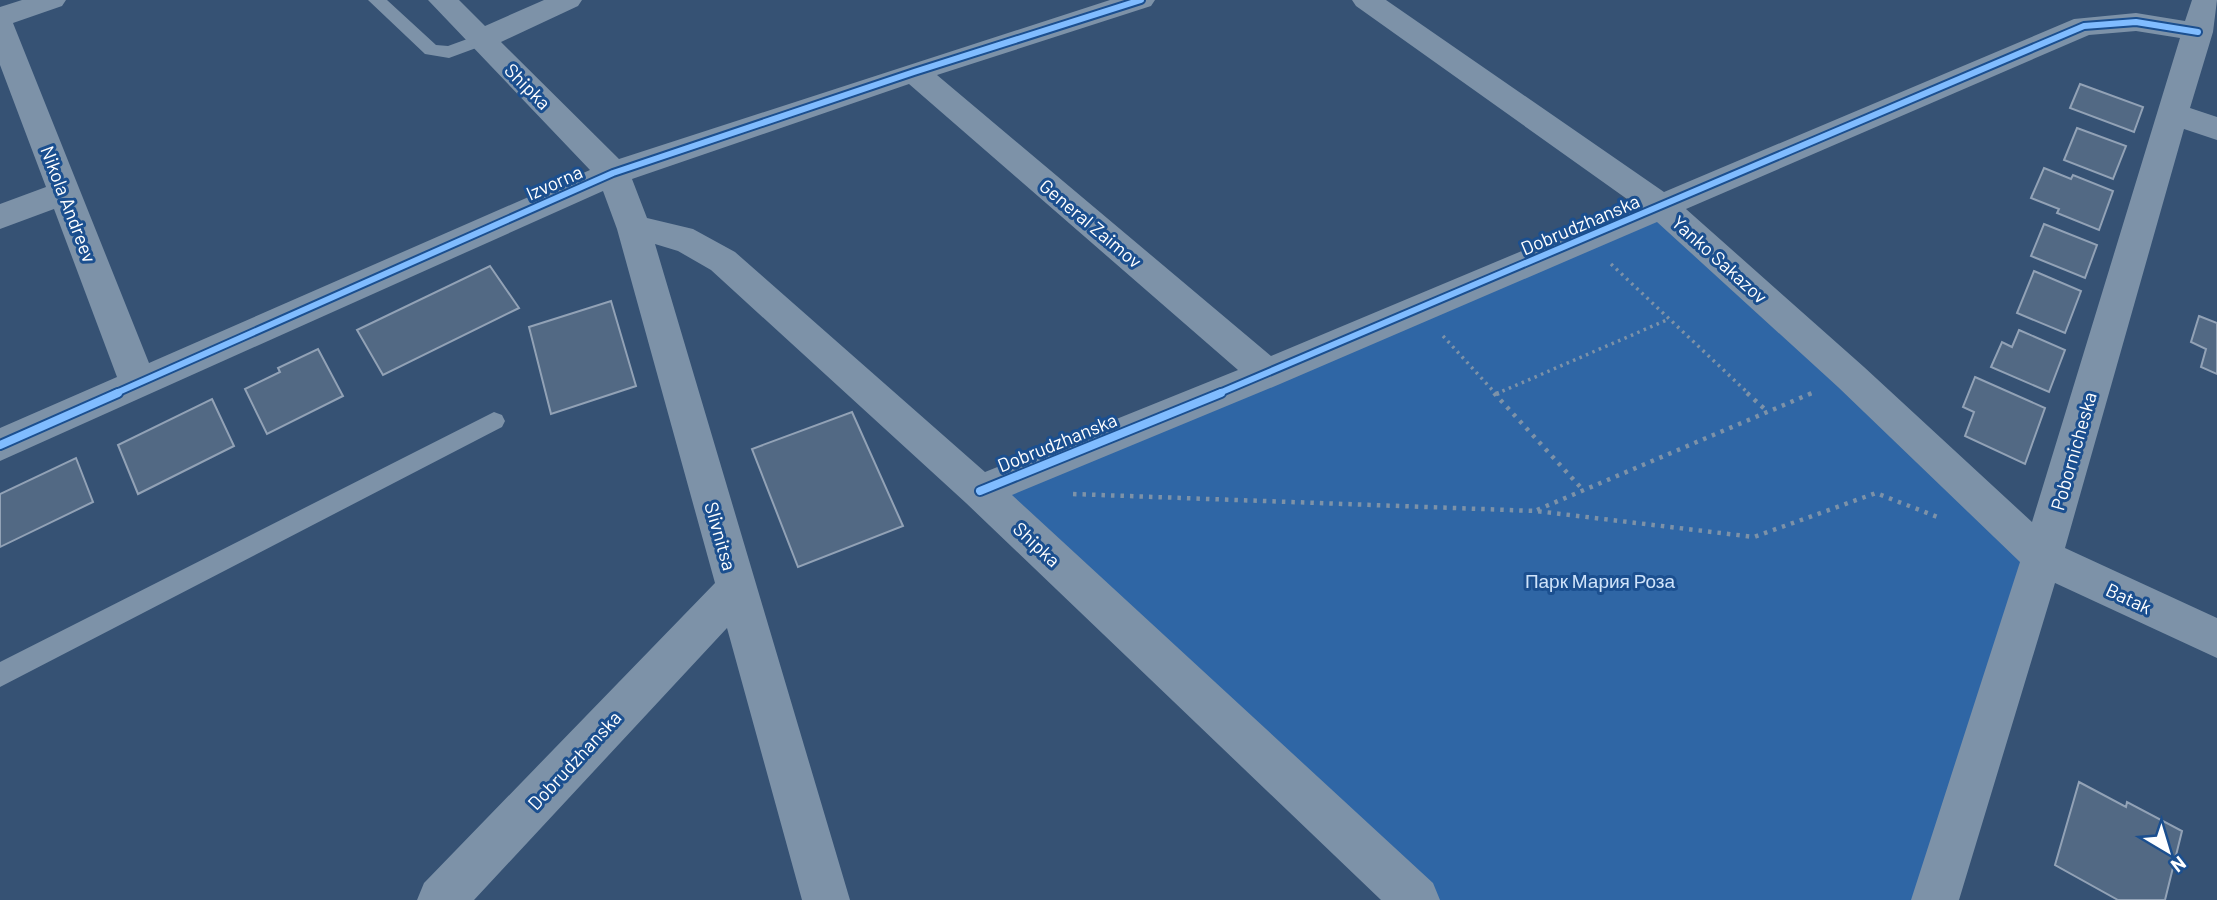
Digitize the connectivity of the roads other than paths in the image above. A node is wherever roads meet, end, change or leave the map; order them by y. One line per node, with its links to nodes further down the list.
1 (52, 0): 8 (street)
2 (377, 0): 10 (lane)
3 (442, 0): 10 (street, Shipka)
4 (568, 0): 10 (street)
5 (1141, 0): 11 (street, Izvorna)
6 (1366, 0): 16 (street, Yanko Sakazov)
7 (2202, 16): 12 (street, Pobornicheska); 16 (street, Dobrudzhanska)
8 (0, 17)
9 (0, 26): 15 (street, Nikola Andreev)
10 (481, 40): 14 (street, Shipka)
11 (914, 72): 14 (street, Izvorna); 19 (street, General Zaimov)
12 (2173, 113): 13 (street); 24 (street, Pobornicheska)
13 (2217, 128)
14 (613, 173): 18 (street, Slivnitsa); 20 (street, Izvorna)
15 (65, 192): 17 (street); 20 (street, Nikola Andreev)
16 (1662, 207): 19 (street, Dobrudzhanska); 24 (street, Yanko Sakazov)
17 (0, 217)
18 (634, 229): 23 (street, Shipka); 25 (street, Slivnitsa)
19 (1267, 374): 23 (street, Dobrudzhanska)
20 (138, 382): 22 (street, Izvorna)
21 (494, 421): 27 (lane)
22 (0, 445)
23 (980, 491): 30 (street, Shipka)
24 (2042, 557): 26 (street, Batak); 31 (street, Pobornicheska)
25 (736, 589): 28 (street, Dobrudzhanska); 29 (street, Slivnitsa)
26 (2217, 639)
27 (0, 675)
28 (441, 900)
29 (826, 900)
30 (1416, 900)
31 (1936, 900)

